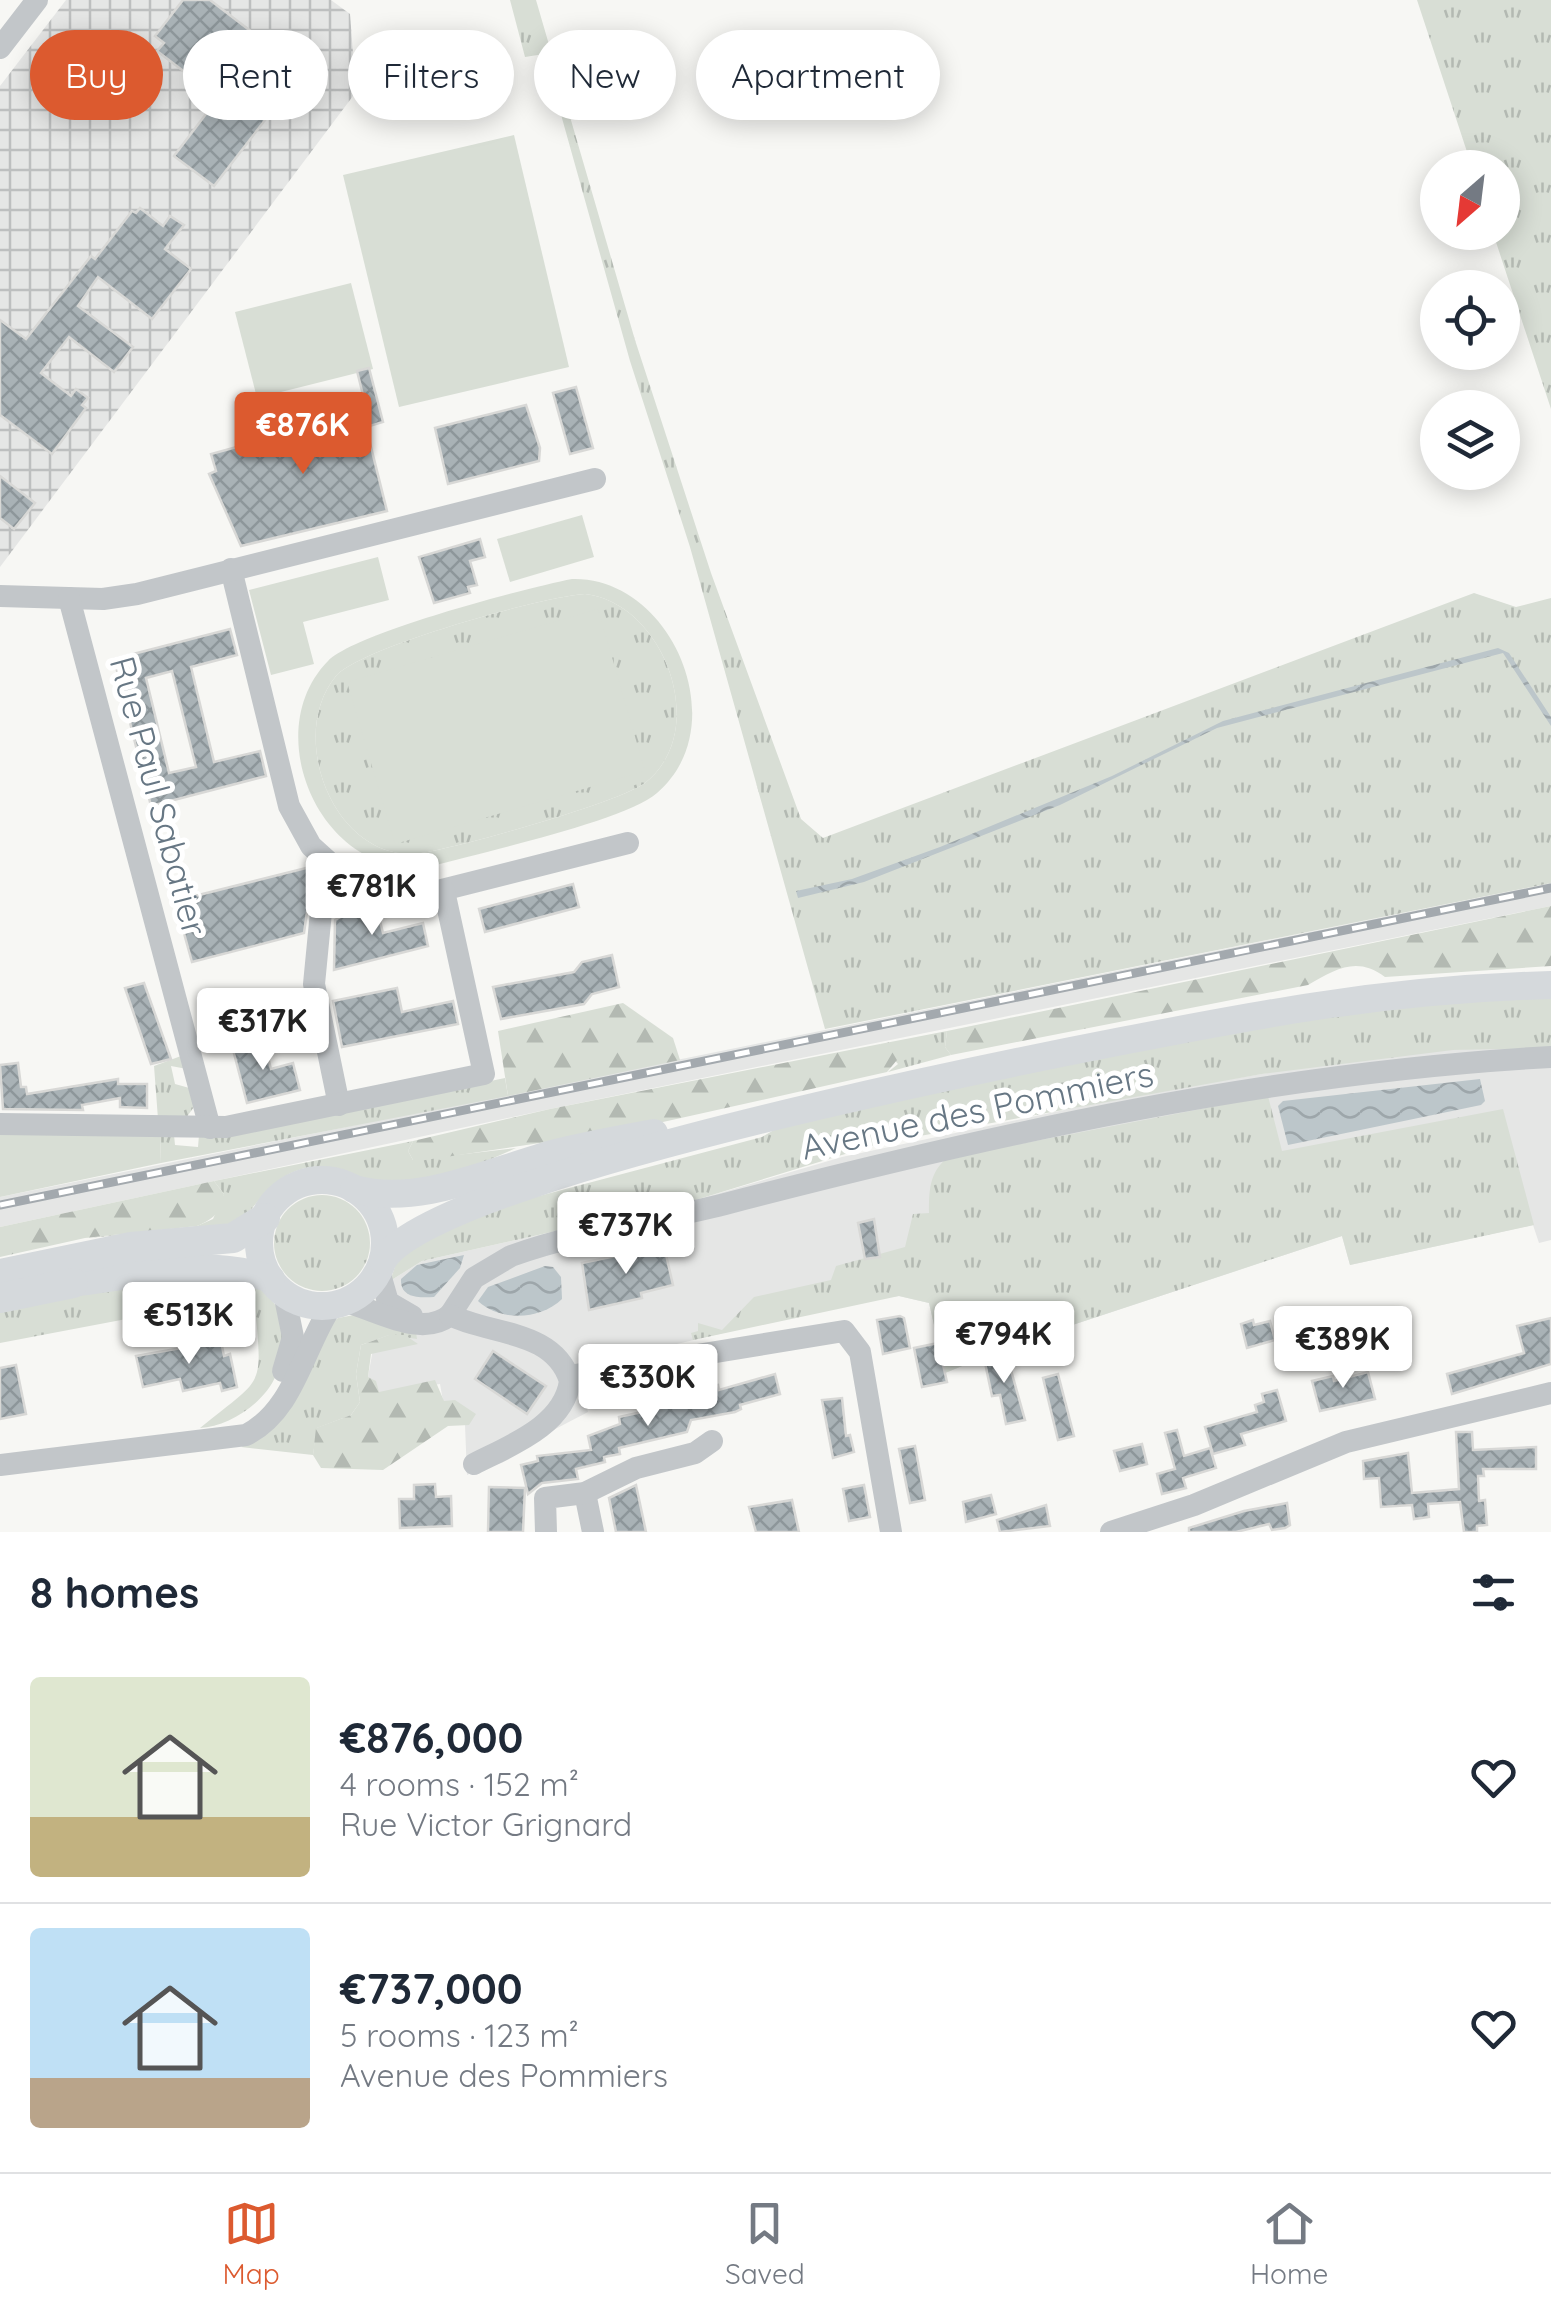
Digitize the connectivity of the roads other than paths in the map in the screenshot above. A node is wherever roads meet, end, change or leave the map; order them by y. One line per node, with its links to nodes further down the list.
1 (36, 0): 2 (street)
2 (0, 48)
3 (594, 480): 4 (street)
4 (231, 569): 6 (street); 8 (street)
5 (0, 596): 6 (street)
6 (69, 598): 15 (street, Rue Paul Sabatier)
7 (628, 844): 9 (street)
8 (361, 884): 9 (street); 12 (street)
9 (444, 891): 12 (street)
10 (1551, 984): 13 (main road)
11 (1551, 1057): 24 (street, Avenue des Pommiers)
12 (339, 1105): 15 (street)
13 (789, 1112): 16 (main road); 18 (main road)
14 (0, 1124): 15 (street)
15 (210, 1128)
16 (354, 1189): 17 (main road); 18 (main road)
17 (265, 1218): 19 (highway); 21 (main road)
18 (381, 1266): 23 (main road); 24 (street)
19 (0, 1274)
20 (73, 1283): 21 (main road); 22 (highway)
21 (277, 1286): 23 (main road); 27 (street)
22 (0, 1298)
23 (339, 1304): 24 (street); 27 (street)
24 (440, 1318): 25 (street)
25 (568, 1376): 29 (street); 34 (street)
26 (1551, 1393): 35 (street)
27 (210, 1440): 30 (street)
28 (712, 1440): 31 (street)
29 (474, 1464)
30 (0, 1465)
31 (585, 1493): 32 (street); 33 (street)
32 (546, 1532)
33 (593, 1532)
34 (890, 1532)
35 (1111, 1532)

